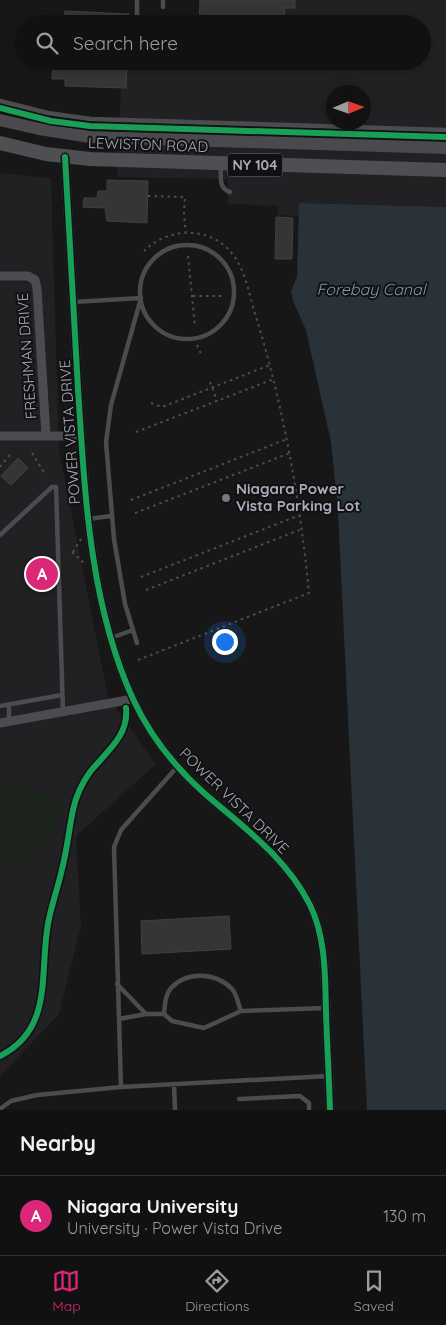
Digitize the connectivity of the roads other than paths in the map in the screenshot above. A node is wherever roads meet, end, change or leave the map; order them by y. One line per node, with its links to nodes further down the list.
1 (137, 0): 4 (lane)
2 (163, 0): 3 (lane)
3 (163, 7)
4 (137, 15)
5 (0, 101): 7 (lane)
6 (0, 120): 9 (main road)
7 (446, 130)
8 (0, 143): 10 (main road, LEWISTON ROAD / NY 104)
9 (446, 148)
10 (64, 157): 11 (main road, LEWISTON ROAD / NY 104); 16 (street, POWER VISTA DRIVE)
11 (221, 164): 12 (main road, LEWISTON ROAD / NY 104); 13 (lane)
12 (446, 170)
13 (230, 192)
14 (0, 276): 18 (street, FRESHMAN DRIVE)
15 (141, 298): 15 (lane); 16 (lane); 20 (lane)
16 (73, 302): 19 (street, POWER VISTA DRIVE)
17 (0, 436): 18 (street)
18 (46, 436): 19 (street)
19 (81, 436): 21 (street, POWER VISTA DRIVE)
20 (111, 516): 21 (lane); 23 (lane)
21 (88, 518): 24 (street, POWER VISTA DRIVE)
22 (0, 535): 26 (lane)
23 (133, 630): 24 (lane); 25 (lane)
24 (110, 638): 27 (street, POWER VISTA DRIVE)
25 (137, 643)
26 (62, 695): 28 (lane); 30 (lane)
27 (132, 699): 30 (street); 32 (street, POWER VISTA DRIVE)
28 (9, 704): 29 (lane); 31 (lane)
29 (0, 706)
30 (63, 712): 31 (street)
31 (5, 722)
32 (178, 766): 33 (lane); 34 (street, POWER VISTA DRIVE)
33 (118, 984): 36 (lane); 38 (lane)
34 (326, 1008): 35 (lane); 39 (street, POWER VISTA DRIVE)
35 (241, 1010): 37 (lane); 37 (lane)
36 (146, 1014): 37 (lane); 38 (lane)
37 (164, 1014)
38 (119, 1019): 41 (lane)
39 (329, 1076): 40 (lane); 46 (street, POWER VISTA DRIVE)
40 (174, 1084): 41 (lane); 44 (lane)
41 (121, 1087): 43 (lane)
42 (239, 1099): 45 (lane)
43 (0, 1109)
44 (175, 1110)
45 (309, 1110)
46 (330, 1110)

